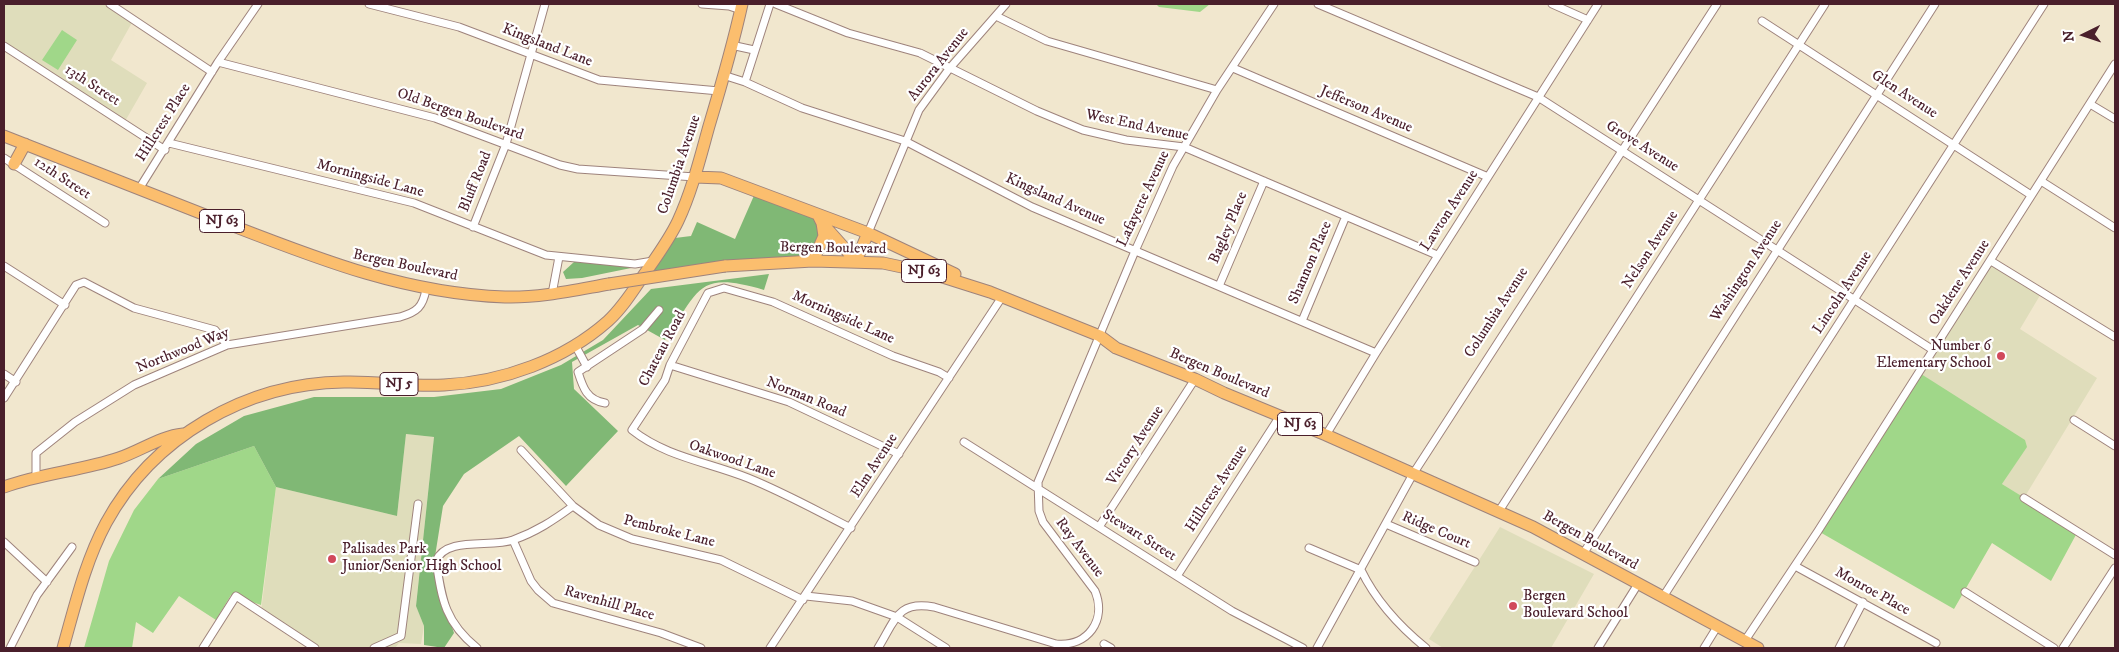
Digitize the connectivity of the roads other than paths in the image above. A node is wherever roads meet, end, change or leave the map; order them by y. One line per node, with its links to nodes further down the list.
1 (110, 4): 30 (street)
2 (258, 4): 26 (street, Hillcrest Place)
3 (369, 4): 25 (street, Kingsland Lane)
4 (545, 4): 25 (street, Bluff Road)
5 (702, 4): 17 (street)
6 (770, 4): 24 (street)
7 (776, 4): 29 (street, West End Avenue)
8 (1006, 4): 18 (street, Aurora Avenue)
9 (1274, 4): 28 (street, Lafayette Avenue)
10 (1318, 4): 36 (street, Grove Avenue)
11 (1552, 4): 19 (street)
12 (1598, 4): 19 (street, Lawton Avenue)
13 (1717, 4): 46 (street, Columbia Avenue)
14 (1825, 4): 21 (street, Nelson Avenue)
15 (1934, 4): 35 (street, Washington Avenue)
16 (2044, 4): 43 (street, Lincoln Avenue)
17 (742, 7): 22 (main road, Columbia Avenue / NJ 5)
18 (996, 16): 29 (street, Aurora Avenue); 33 (street)
19 (1588, 20): 36 (street, Lawton Avenue)
20 (1762, 21): 21 (street, Glen Avenue)
21 (1799, 44): 35 (street, Glen Avenue); 54 (street, Nelson Avenue)
22 (731, 45): 24 (street); 31 (main road, Columbia Avenue / NJ 5)
23 (4, 46): 44 (street, 13th Street)
24 (754, 50): 32 (street)
25 (531, 55): 34 (street, Kingsland Lane); 42 (street, Bluff Road)
26 (218, 62): 30 (street, Hillcrest Place); 42 (street, Old Bergen Boulevard)
27 (2115, 64): 37 (street, Oakdene Avenue)
28 (1233, 68): 33 (street, Lafayette Avenue); 49 (street, Jefferson Avenue)
29 (949, 69): 40 (street, Aurora Avenue); 45 (street, West End Avenue)
30 (212, 72): 44 (street, Hillcrest Place)
31 (723, 75): 32 (street, Kingsland Avenue); 34 (main road, Columbia Avenue / NJ 5)
32 (745, 82): 40 (street, Kingsland Avenue)
33 (1217, 90): 45 (street, Lafayette Avenue)
34 (719, 91): 48 (main road, Columbia Avenue / NJ 5)
35 (1877, 93): 43 (street, Glen Avenue); 61 (street, Washington Avenue)
36 (1538, 97): 46 (street, Grove Avenue); 49 (street, Lawton Avenue)
37 (2090, 104): 38 (street); 51 (street, Oakdene Avenue)
38 (2115, 119)
39 (4, 136): 41 (main road, Bergen Boulevard / NJ 63)
40 (905, 141): 60 (street, Aurora Avenue); 62 (street, Kingsland Avenue)
41 (25, 144): 47 (main road); 52 (main road, Bergen Boulevard / NJ 63)
42 (506, 144): 48 (street, Old Bergen Boulevard); 58 (street, Bluff Road)
43 (1955, 145): 53 (street, Glen Avenue); 76 (street, Lincoln Avenue)
44 (167, 146): 52 (street, Hillcrest Place); 58 (street, Morningside Lane)
45 (1184, 147): 50 (street, West End Avenue); 62 (street, Lafayette Avenue)
46 (1621, 150): 54 (street, Grove Avenue); 103 (street, Columbia Avenue)
47 (9, 161): 57 (street, 12th Street)
48 (695, 177): 56 (main road, Bergen Boulevard); 66 (main road, Columbia Avenue / NJ 5)
49 (1488, 177): 63 (street, Lawton Avenue)
50 (1264, 181): 55 (street, West End Avenue); 70 (street, Bagley Place)
51 (2041, 181): 53 (street, Oakdene Avenue); 59 (street)
52 (140, 189): 72 (main road, Bergen Boulevard / NJ 63)
53 (2031, 195): 68 (street, Oakdene Avenue)
54 (1700, 200): 61 (street, Grove Avenue); 110 (street, Nelson Avenue)
55 (1346, 216): 63 (street, West End Avenue); 79 (street, Shannon Place)
56 (820, 219): 60 (main road, Bergen Boulevard); 65 (main road); 67 (main road)
57 (106, 223)
58 (473, 227): 64 (street, Morningside Lane)
59 (2115, 228)
60 (868, 232): 67 (main road); 73 (main road, Bergen Boulevard)
61 (1777, 250): 76 (street, Grove Avenue); 118 (street, Washington Avenue)
62 (1135, 251): 70 (street, Kingsland Avenue); 80 (street, Lafayette Avenue)
63 (1437, 255): 85 (street, Lawton Avenue)
64 (559, 258): 66 (street, Morningside Lane); 74 (street)
65 (813, 260): 67 (main road, Bergen Boulevard / NJ 63); 74 (main road, Bergen Boulevard / NJ 63, bridge)
66 (654, 261): 83 (main road, Columbia Avenue / NJ 5)
67 (856, 261): 73 (main road, Bergen Boulevard / NJ 63)
68 (1991, 261): 81 (street); 84 (street, Oakdene Avenue)
69 (4, 266): 77 (street)
70 (1220, 286): 79 (street, Kingsland Avenue)
71 (724, 288): 86 (street, Chateau Road); 89 (street, Morningside Lane)
72 (426, 289): 74 (main road, Bergen Boulevard / NJ 63); 82 (street, Northwood Way)
73 (990, 292): 75 (main road, Bergen Boulevard / NJ 63)
74 (552, 294)
75 (1002, 298): 80 (main road, Bergen Boulevard / NJ 63); 89 (street, Elm Avenue)
76 (1854, 301): 84 (street, Grove Avenue); 128 (street, Lincoln Avenue)
77 (64, 305): 82 (street); 91 (street)
78 (660, 310): 87 (street)
79 (1302, 321): 85 (street, Kingsland Avenue)
80 (1100, 336): 90 (main road, Bergen Boulevard / NJ 63); 106 (street, Ray Avenue)
81 (2115, 337)
82 (227, 345): 104 (street, Northwood Way)
83 (575, 345): 87 (street); 97 (main road, NJ 5)
84 (1933, 350): 121 (street, Oakdene Avenue)
85 (1376, 353): 98 (street, Lawton Avenue)
86 (670, 365): 96 (street, Chateau Road); 102 (street, Norman Road)
87 (587, 367): 93 (street)
88 (4, 374): 91 (street)
89 (949, 378): 102 (street, Elm Avenue)
90 (1195, 379): 94 (main road, Bergen Boulevard / NJ 63); 112 (street, Victory Avenue)
91 (16, 382): 92 (street)
92 (4, 398)
93 (605, 403)
94 (1280, 416): 98 (main road, Bergen Boulevard / NJ 63); 124 (street, Hillcrest Avenue)
95 (2074, 420): 100 (street)
96 (632, 430): 113 (street, Oakwood Lane)
97 (185, 434): 104 (main road); 137 (main road, NJ 5)
98 (1326, 435): 103 (main road, Bergen Boulevard / NJ 63)
99 (964, 442): 106 (street, Stewart Street)
100 (2115, 446)
101 (521, 450): 109 (street, Pembroke Lane)
102 (900, 454): 113 (street, Elm Avenue)
103 (1413, 474): 110 (main road, Bergen Boulevard / NJ 63); 111 (street, Columbia Avenue)
104 (36, 476): 105 (main road)
105 (4, 487)
106 (1038, 489): 112 (street, Stewart Street); 131 (street, Ray Avenue)
107 (2024, 498): 119 (street)
108 (418, 504): 140 (street)
109 (573, 506): 114 (street); 129 (street, Pembroke Lane)
110 (1499, 511): 118 (main road, Bergen Boulevard / NJ 63)
111 (1386, 524): 120 (street, Ridge Court); 123 (street, Columbia Avenue)
112 (1099, 527): 124 (street, Stewart Street)
113 (851, 528): 129 (street, Elm Avenue)
114 (513, 540): 141 (street); 142 (street, Ravenhill Place)
115 (4, 542): 125 (street)
116 (72, 547): 125 (street)
117 (1309, 548): 123 (street)
118 (1583, 554): 126 (main road, Bergen Boulevard / NJ 63)
119 (2115, 555)
120 (1475, 562)
121 (1795, 566): 130 (street, Monroe Place); 133 (street, Oakdene Avenue)
122 (2115, 568): 155 (street)
123 (1361, 570): 148 (street, Columbia Avenue); 149 (street)
124 (1177, 576): 147 (street, Stewart Street)
125 (47, 582): 136 (street)
126 (1638, 584): 128 (main road, Bergen Boulevard / NJ 63); 150 (street)
127 (1965, 592): 154 (street)
128 (1663, 597): 132 (main road, Bergen Boulevard / NJ 63)
129 (804, 598): 131 (street); 143 (street, Elm Avenue)
130 (1862, 602): 134 (street, Monroe Place); 153 (street)
131 (897, 617): 144 (street, Ray Avenue); 145 (street)
132 (1717, 627): 133 (main road, Bergen Boulevard / NJ 63); 151 (street)
133 (1744, 642): 152 (main road, Bergen Boulevard / NJ 63)
134 (1936, 643)
135 (1104, 644): 146 (street)
136 (10, 648)
137 (63, 648)
138 (203, 648): 139 (street)
139 (315, 648)
140 (374, 648)
141 (477, 648)
142 (701, 648)
143 (770, 648)
144 (878, 648)
145 (946, 648)
146 (1111, 648)
147 (1303, 648)
148 (1317, 648)
149 (1426, 648)
150 (1598, 648)
151 (1704, 648)
152 (1758, 648)
153 (1839, 648)
154 (2054, 648)
155 (2063, 648)

